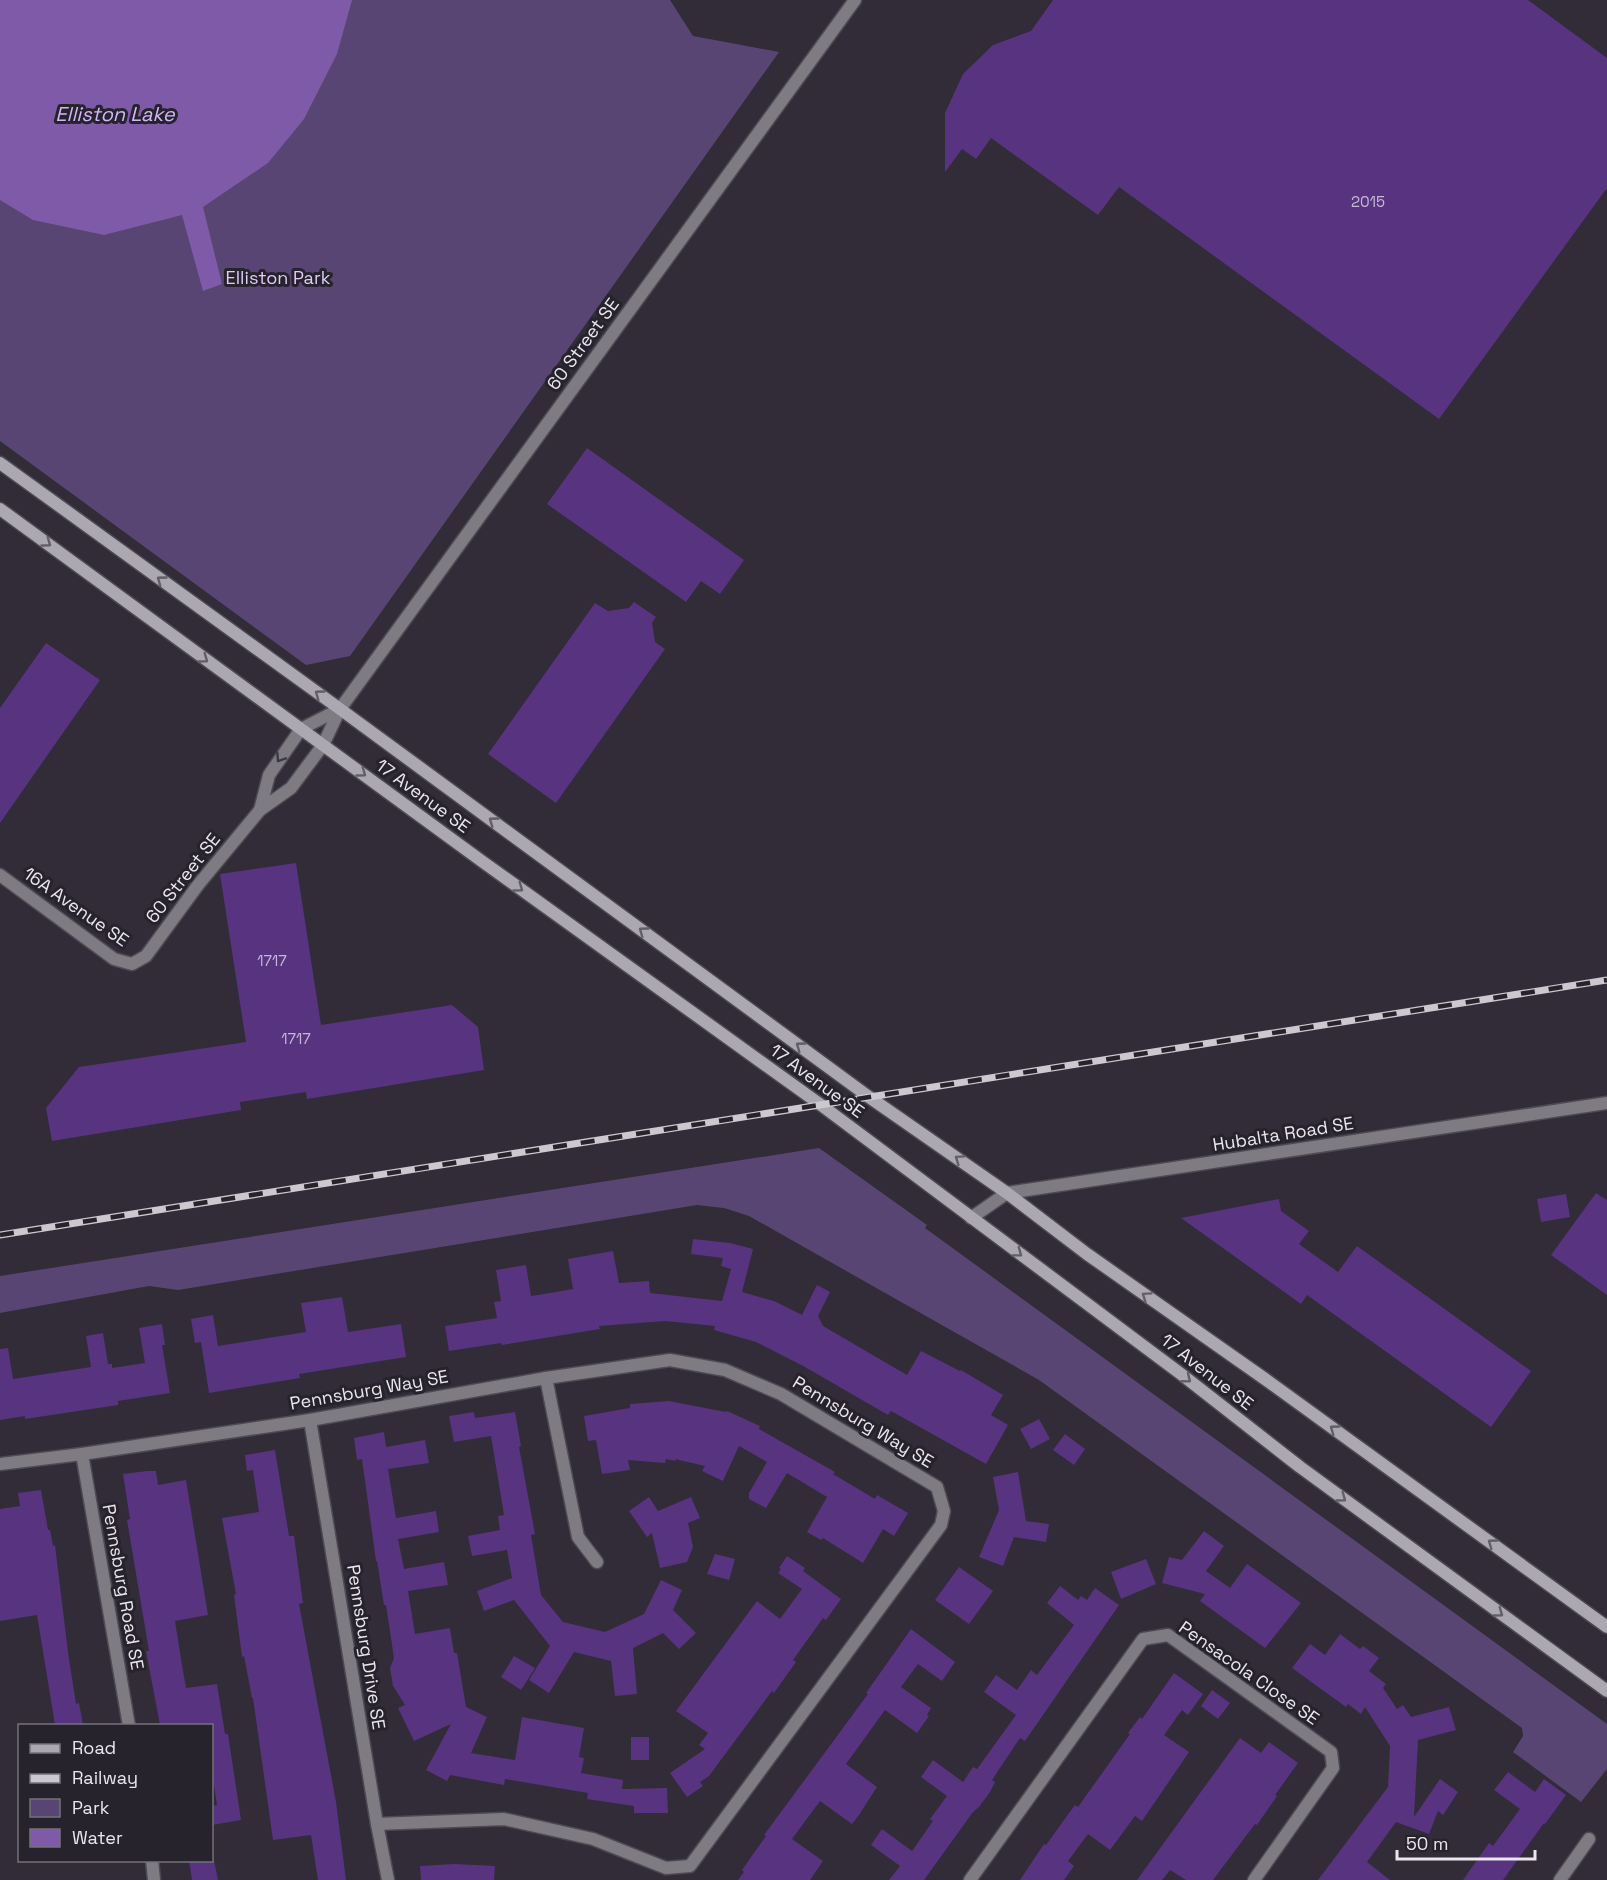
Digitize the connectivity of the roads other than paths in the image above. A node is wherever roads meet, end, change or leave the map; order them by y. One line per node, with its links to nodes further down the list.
1 (855, 0): 4 (street, 60 Street SE)
2 (0, 463): 4 (main road, 17 Avenue SE, one-way to 2)
3 (0, 508): 5 (main road, 17 Avenue SE, one-way to 5)
4 (340, 709): 5 (street, 60 Street SE); 6 (street, 60 Street SE); 11 (main road, 17 Avenue SE, one-way to 4)
5 (301, 729): 6 (main road, 17 Avenue SE); 7 (street, 60 Street SE, one-way to 7)
6 (323, 745): 7 (street, 60 Street SE); 12 (main road, 17 Avenue SE, one-way to 12)
7 (260, 810): 9 (street, 60 Street SE)
8 (0, 875): 9 (street, 16A Avenue SE)
9 (132, 964)
10 (1607, 1103): 11 (street, Hubalta Road SE)
11 (1007, 1192): 12 (street, Hubalta Road SE); 18 (main road, 17 Avenue SE, one-way to 11)
12 (971, 1218): 19 (main road, 17 Avenue SE, one-way to 19)
13 (546, 1378): 14 (street, Pennsburg Way SE); 17 (street); 21 (street, Pennsburg Way SE)
14 (310, 1419): 15 (street, Pennsburg Way SE); 21 (street, Pennsburg Drive SE)
15 (82, 1454): 16 (street, Pennsburg Way SE); 20 (street, Pennsburg Road SE)
16 (0, 1464)
17 (597, 1562)
18 (1607, 1627)
19 (1607, 1691)
20 (129, 1724)
21 (377, 1824): 25 (street, Pennsburg Drive SE)
22 (1589, 1839): 28 (street)
23 (152, 1862): 24 (street)
24 (154, 1880)
25 (388, 1880)
26 (970, 1880): 27 (street, Pensacola Close SE)
27 (1254, 1880)
28 (1560, 1880)

